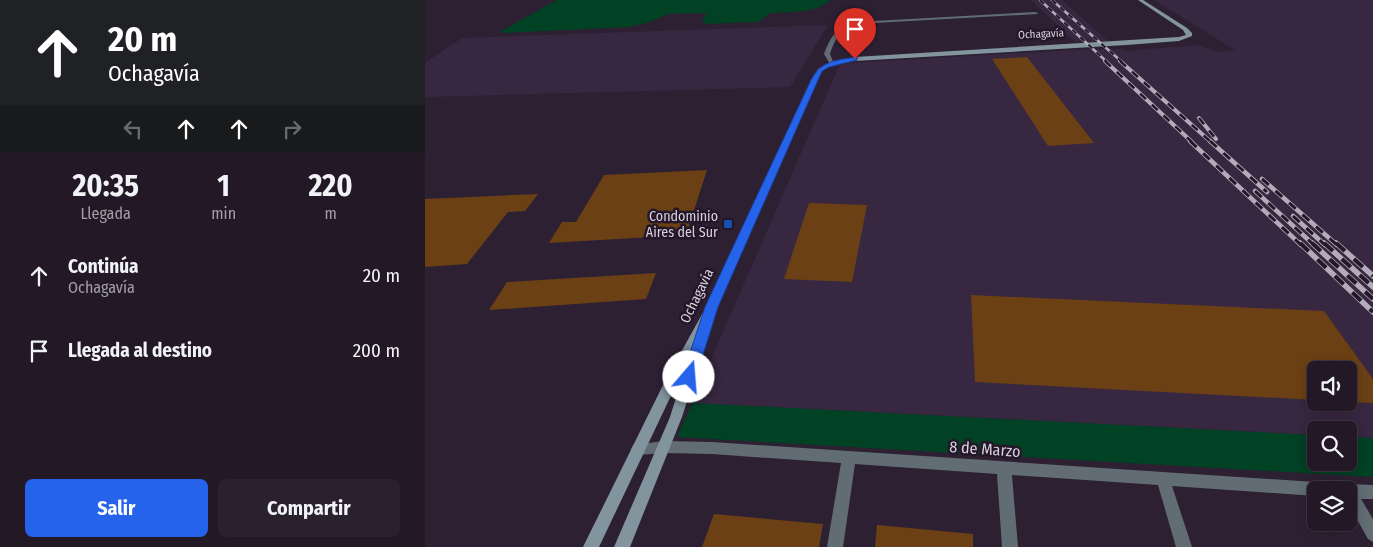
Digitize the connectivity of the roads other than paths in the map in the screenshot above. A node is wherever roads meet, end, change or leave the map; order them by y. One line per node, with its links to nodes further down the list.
1 (1140, 0): 3 (main road, Ochagavía)
2 (1037, 13): 3 (street, Ochagavía)
3 (832, 63): 4 (main road, Ochagavía)
4 (711, 307): 5 (main road); 6 (main road, Ochagavía)
5 (664, 447): 6 (street, 8 de Marzo); 7 (street, 8 de Marzo); 16 (main road)
6 (637, 449): 15 (main road, Ochagavía)
7 (849, 458): 8 (street, 8 de Marzo); 17 (street)
8 (1004, 468): 9 (street, 8 de Marzo); 18 (street)
9 (1163, 478): 10 (street, 8 de Marzo); 19 (street)
10 (1307, 488)
11 (1357, 491): 12 (street)
12 (1373, 492)
13 (1357, 505): 14 (street)
14 (1373, 534)
15 (591, 547)
16 (622, 547)
17 (835, 547)
18 (1010, 547)
19 (1184, 547)

